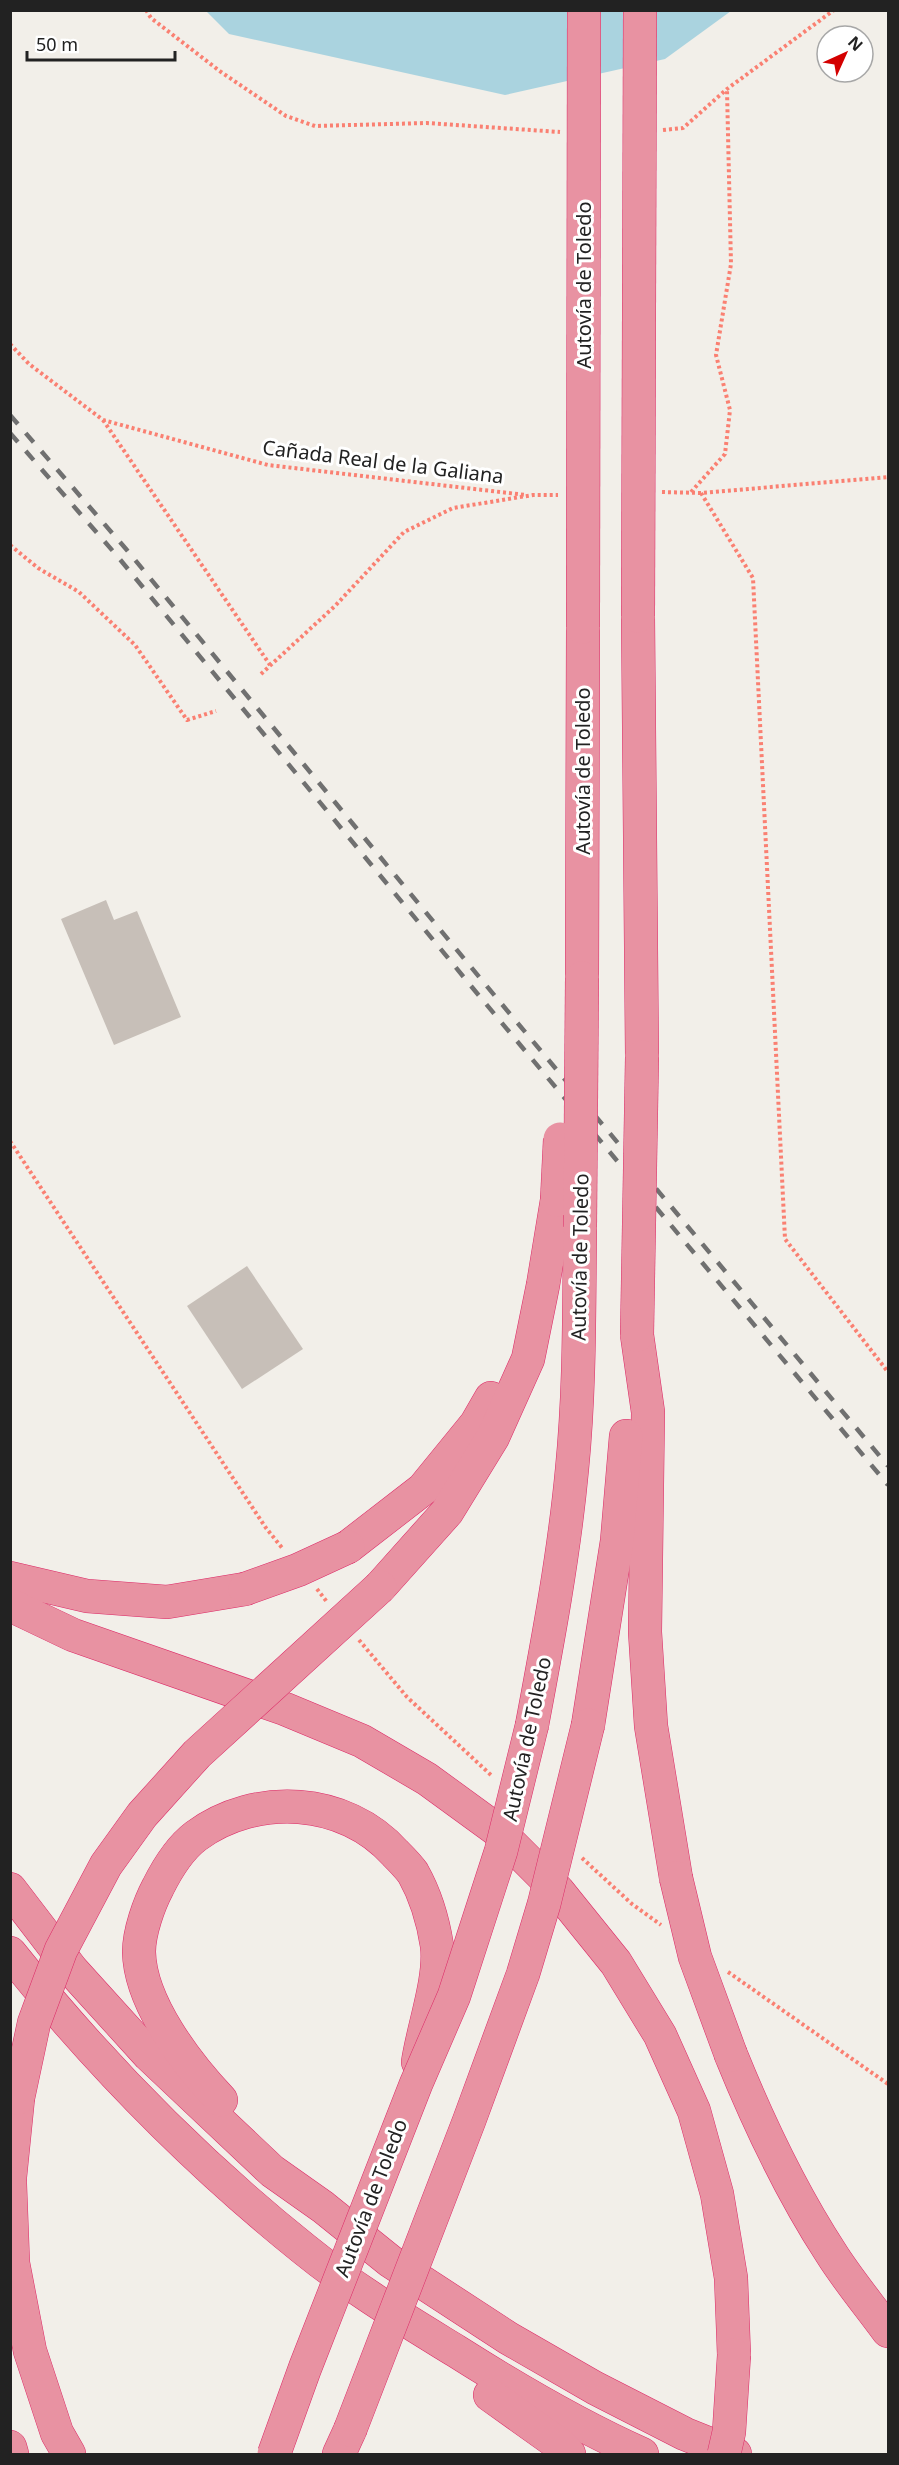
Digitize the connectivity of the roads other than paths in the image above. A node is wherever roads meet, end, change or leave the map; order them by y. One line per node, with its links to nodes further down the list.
1 (584, 10): 3 (highway, Autovía de Toledo, bridge)
2 (640, 10): 5 (highway, bridge)
3 (576, 968): 4 (highway, bridge); 10 (highway, Autovía de Toledo, bridge)
4 (543, 1285): 6 (highway, bridge); 11 (highway, bridge)
5 (637, 1335): 15 (highway, bridge); 16 (highway, bridge)
6 (10, 1578)
7 (10, 1605): 23 (highway, bridge)
8 (10, 1890): 13 (highway)
9 (10, 1953): 14 (highway)
10 (416, 2084): 13 (highway); 20 (highway, Autovía de Toledo, bridge)
11 (10, 2177)
12 (10, 2184): 19 (highway)
13 (323, 2207): 24 (highway)
14 (379, 2303): 21 (highway); 22 (highway)
15 (888, 2331)
16 (345, 2446)
17 (10, 2447): 18 (highway)
18 (12, 2454)
19 (69, 2454)
20 (274, 2454)
21 (569, 2454)
22 (642, 2454)
23 (724, 2454)
24 (735, 2454)

